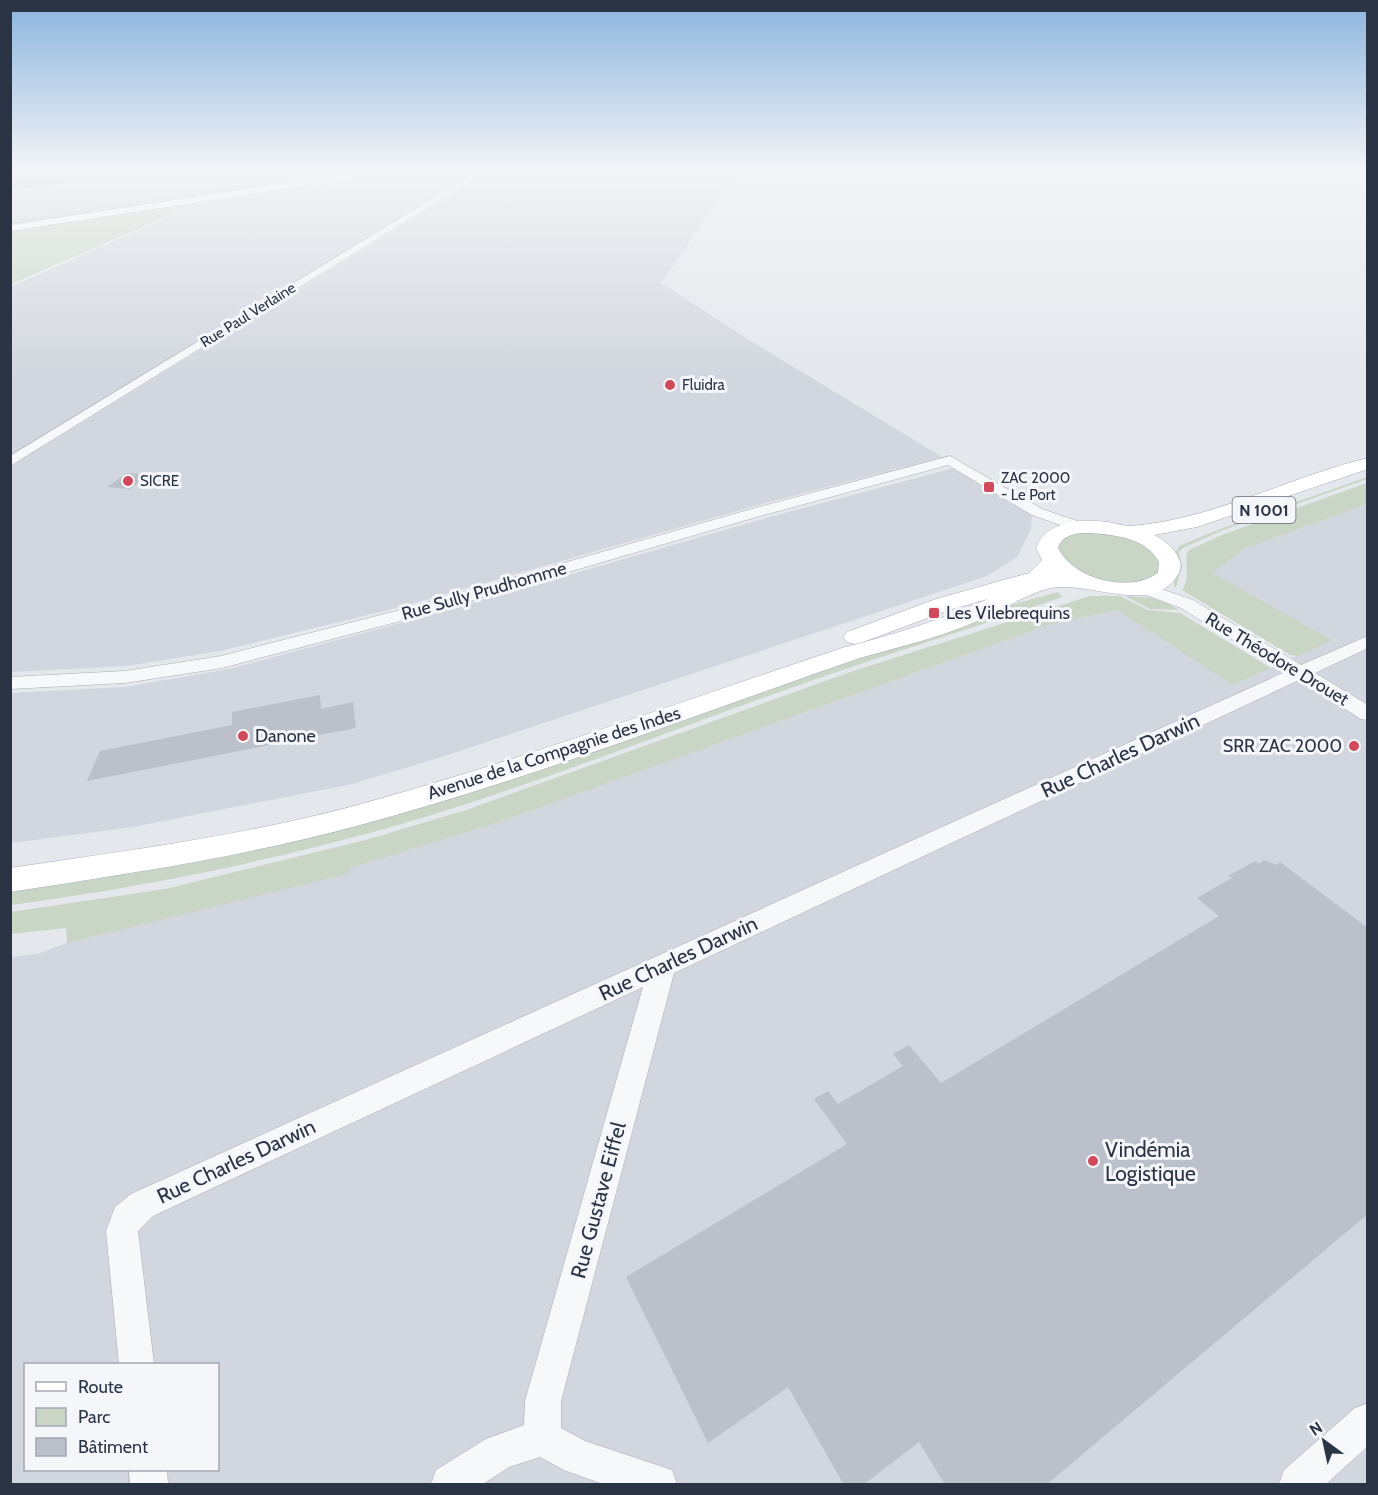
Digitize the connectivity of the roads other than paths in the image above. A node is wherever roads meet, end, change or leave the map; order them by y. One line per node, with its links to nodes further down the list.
1 (373, 239): 2 (street, Rue Paul Verlaine)
2 (10, 462)
3 (1368, 463): 7 (main road, N 1001)
4 (1368, 474): 9 (main road, N 1001)
5 (1037, 512): 6 (street); 8 (street); 17 (street, Rue Sully Prudhomme)
6 (1080, 527): 7 (main road); 8 (main road)
7 (1130, 532): 9 (main road)
8 (1053, 537): 10 (main road)
9 (1166, 554): 11 (main road)
10 (1053, 562): 12 (main road); 19 (main road, Avenue de la Compagnie des Indes)
11 (1165, 578): 13 (main road); 14 (street, Rue Théodore Drouet)
12 (1085, 581): 13 (main road); 20 (main road, Avenue de la Compagnie des Indes)
13 (1141, 587): 14 (street, Rue Théodore Drouet)
14 (1187, 604): 16 (street, Rue Théodore Drouet)
15 (1368, 641): 16 (street, Rue Charles Darwin)
16 (1299, 672): 18 (street, Rue Théodore Drouet); 21 (street, Rue Charles Darwin)
17 (10, 683)
18 (1368, 714)
19 (10, 870)
20 (10, 880)
21 (663, 964): 22 (street, Rue Charles Darwin); 24 (street, Rue Gustave Eiffel)
22 (136, 1363)
23 (1368, 1421): 27 (street)
24 (542, 1438): 25 (street); 26 (street)
25 (450, 1485)
26 (658, 1485)
27 (1298, 1485)

